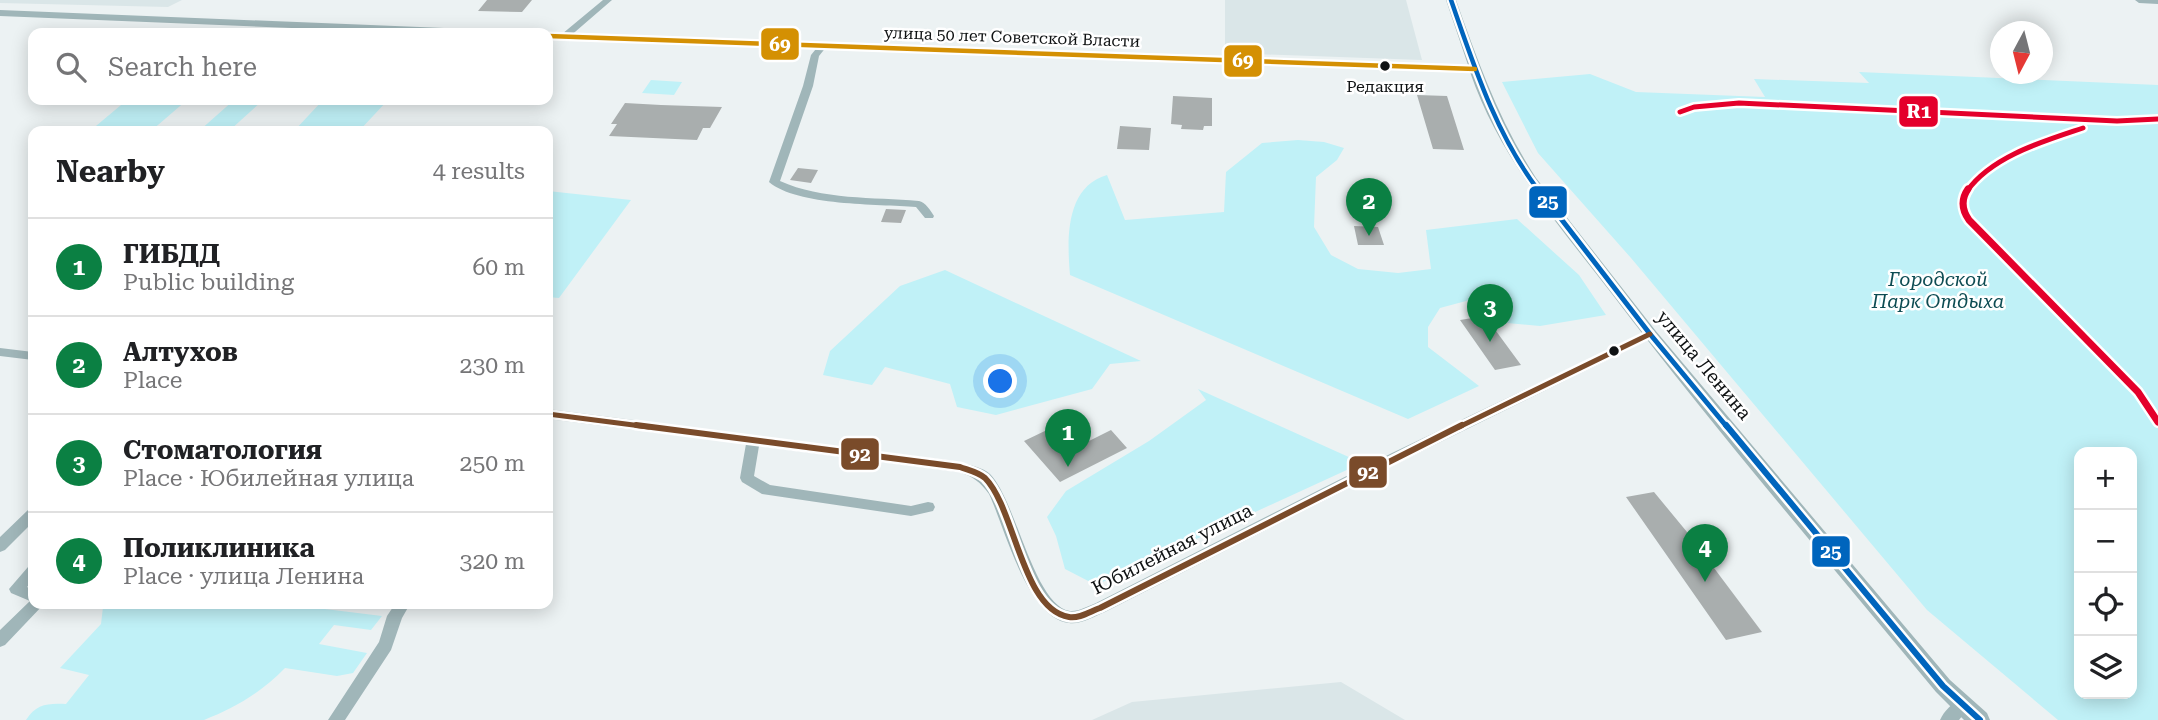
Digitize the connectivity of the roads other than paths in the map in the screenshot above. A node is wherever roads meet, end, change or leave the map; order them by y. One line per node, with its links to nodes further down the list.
1 (608, 0): 8 (street)
2 (1451, 0): 10 (street, улица Ленина)
3 (2139, 0): 4 (street)
4 (2158, 1)
5 (0, 13): 6 (street)
6 (370, 28)
7 (553, 36): 8 (street, улица 50 лет Советской Власти)
8 (565, 36): 9 (street, улица 50 лет Советской Власти)
9 (822, 46): 10 (street, улица 50 лет Советской Власти); 11 (street)
10 (1475, 69): 12 (street, улица Ленина)
11 (929, 216)
12 (1650, 334): 16 (street, Юбилейная улица); 25 (street, улица Ленина)
13 (0, 352): 14 (street)
14 (28, 355)
15 (553, 415): 16 (street, Юбилейная улица)
16 (753, 441): 17 (street)
17 (928, 507)
18 (28, 519): 19 (street)
19 (0, 546)
20 (28, 576): 21 (street)
21 (28, 594)
22 (32, 609): 24 (street)
23 (400, 609): 26 (street)
24 (0, 640)
25 (1962, 706): 27 (street); 28 (street, улица Ленина)
26 (336, 720)
27 (1948, 720)
28 (1980, 720)

